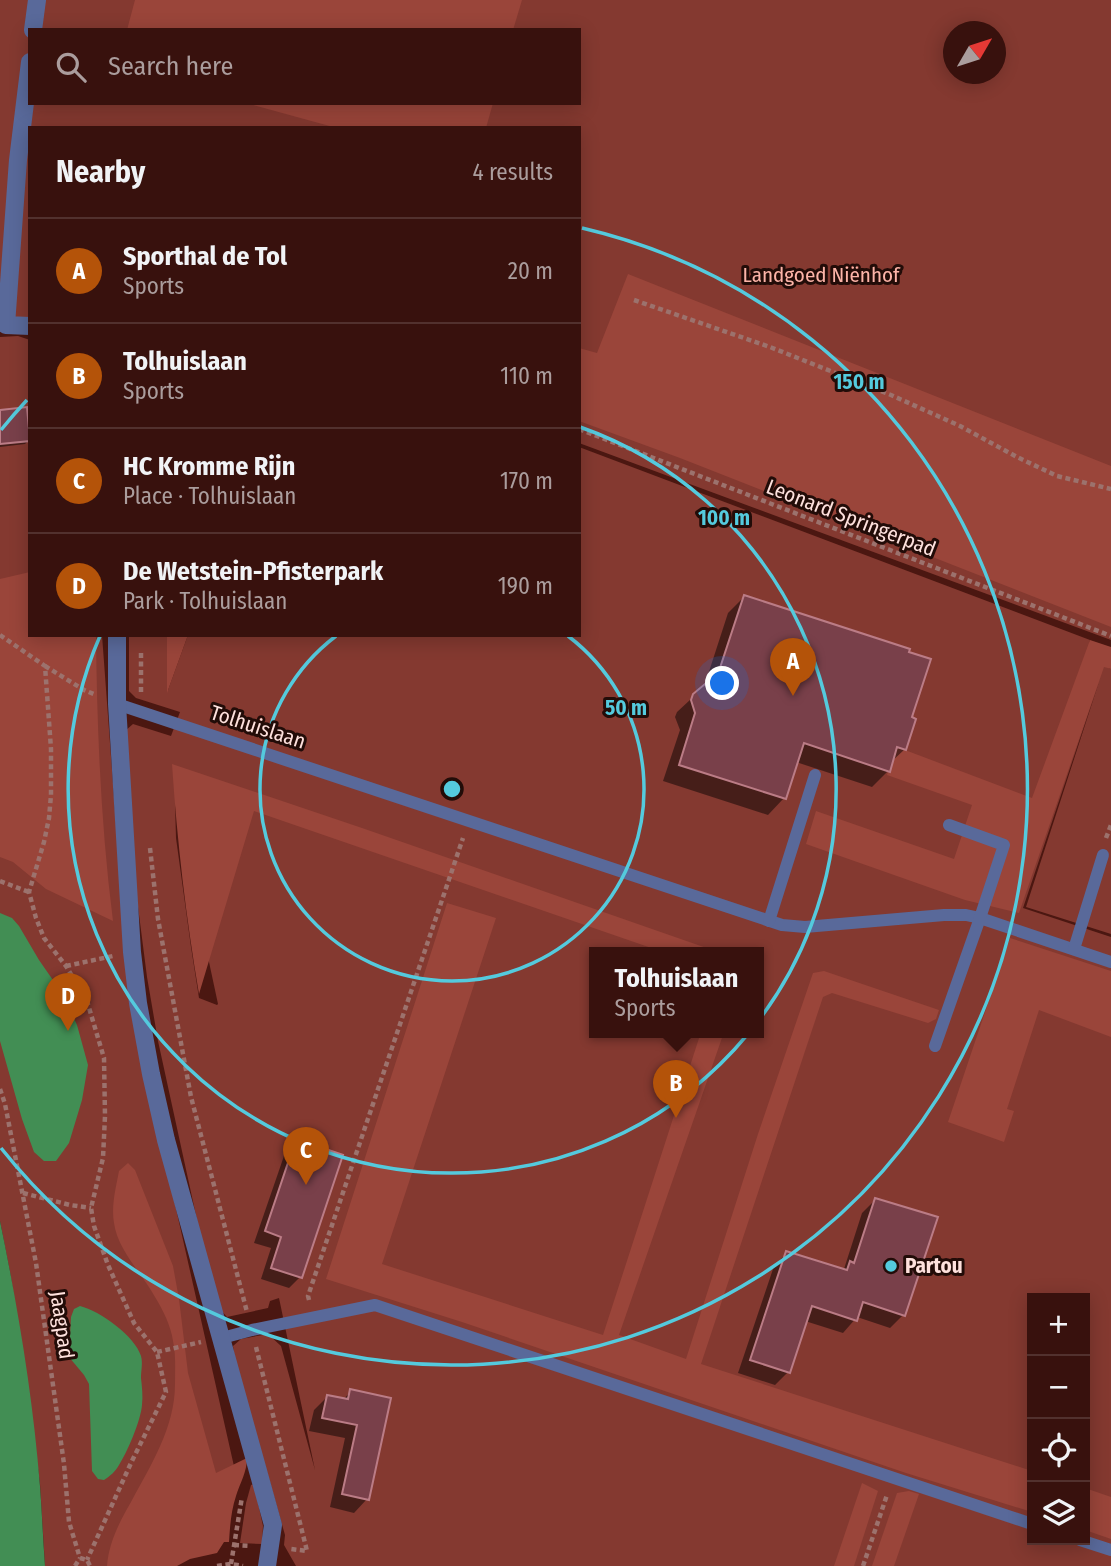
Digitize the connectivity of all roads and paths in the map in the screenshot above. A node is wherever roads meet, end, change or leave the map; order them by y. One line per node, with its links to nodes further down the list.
1 (37, 0): 2 (street)
2 (33, 28)
3 (28, 78): 5 (street)
4 (634, 300): 7 (path)
5 (28, 326)
6 (581, 430): 9 (path, Leonard Springerpad)
7 (1111, 489)
8 (0, 635): 12 (path)
9 (1111, 636)
10 (117, 637): 13 (street)
11 (141, 648): 14 (path)
12 (45, 666): 13 (path); 21 (path)
13 (117, 704): 14 (lane, Tolhuislaan); 32 (street)
14 (141, 712): 16 (lane, Tolhuislaan)
15 (815, 775): 23 (lane)
16 (469, 821): 23 (lane, Tolhuislaan); 30 (path)
17 (949, 825): 22 (lane)
18 (149, 845): 31 (path)
19 (1103, 855): 24 (lane)
20 (0, 881): 21 (path)
21 (29, 892): 29 (path)
22 (980, 918): 23 (lane, Tolhuislaan); 24 (lane, Tolhuislaan); 26 (lane)
23 (769, 921)
24 (1074, 949): 25 (lane, Tolhuislaan)
25 (1111, 962)
26 (935, 1046)
27 (0, 1089): 28 (path, Jaagpad)
28 (23, 1193): 29 (path); 40 (path, Jaagpad)
29 (91, 1208): 33 (path)
30 (314, 1318): 31 (lane); 34 (lane)
31 (252, 1330): 32 (lane); 38 (path)
32 (222, 1338): 33 (path); 47 (street)
33 (157, 1352): 41 (path)
34 (893, 1477): 35 (lane); 48 (path)
35 (1027, 1522)
36 (1090, 1543): 39 (lane)
37 (234, 1545): 42 (path)
38 (280, 1549)
39 (1111, 1550)
40 (80, 1558): 41 (path); 43 (path)
41 (87, 1560): 44 (path)
42 (231, 1564): 45 (path); 46 (path)
43 (75, 1566)
44 (90, 1566)
45 (217, 1566)
46 (243, 1566)
47 (267, 1566)
48 (863, 1566)

